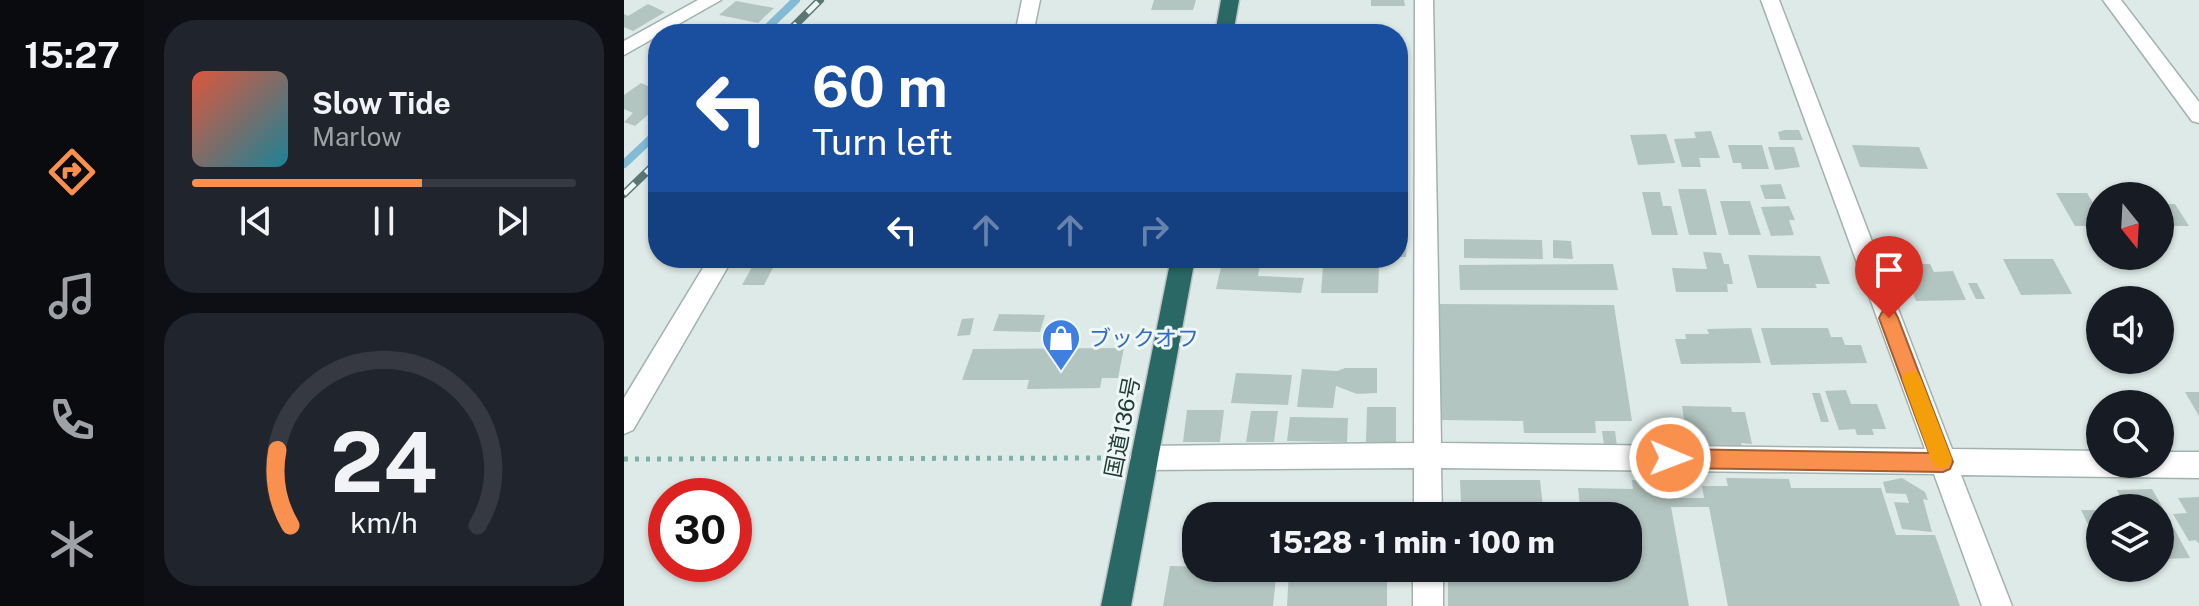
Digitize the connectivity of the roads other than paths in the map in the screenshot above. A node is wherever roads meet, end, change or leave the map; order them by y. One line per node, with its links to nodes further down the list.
1 (712, 0): 7 (street)
2 (1031, 0): 8 (street)
3 (1230, 0): 9 (highway)
4 (1424, 0): 16 (street)
5 (1770, 0): 18 (street)
6 (2112, 0): 12 (street)
7 (669, 24)
8 (1026, 24)
9 (1226, 24)
10 (648, 36): 11 (street)
11 (624, 49)
12 (2199, 116)
13 (715, 268): 15 (street)
14 (1181, 268): 17 (highway, 国道136号)
15 (624, 422)
16 (1428, 455): 17 (street); 18 (street); 22 (street)
17 (1144, 458): 24 (highway, 国道136号)
18 (1943, 462): 19 (street); 26 (street)
19 (2086, 464)
20 (2174, 465): 21 (street)
21 (2199, 465)
22 (1428, 502)
23 (1428, 582): 25 (street)
24 (1116, 606)
25 (1428, 606)
26 (1997, 606)

